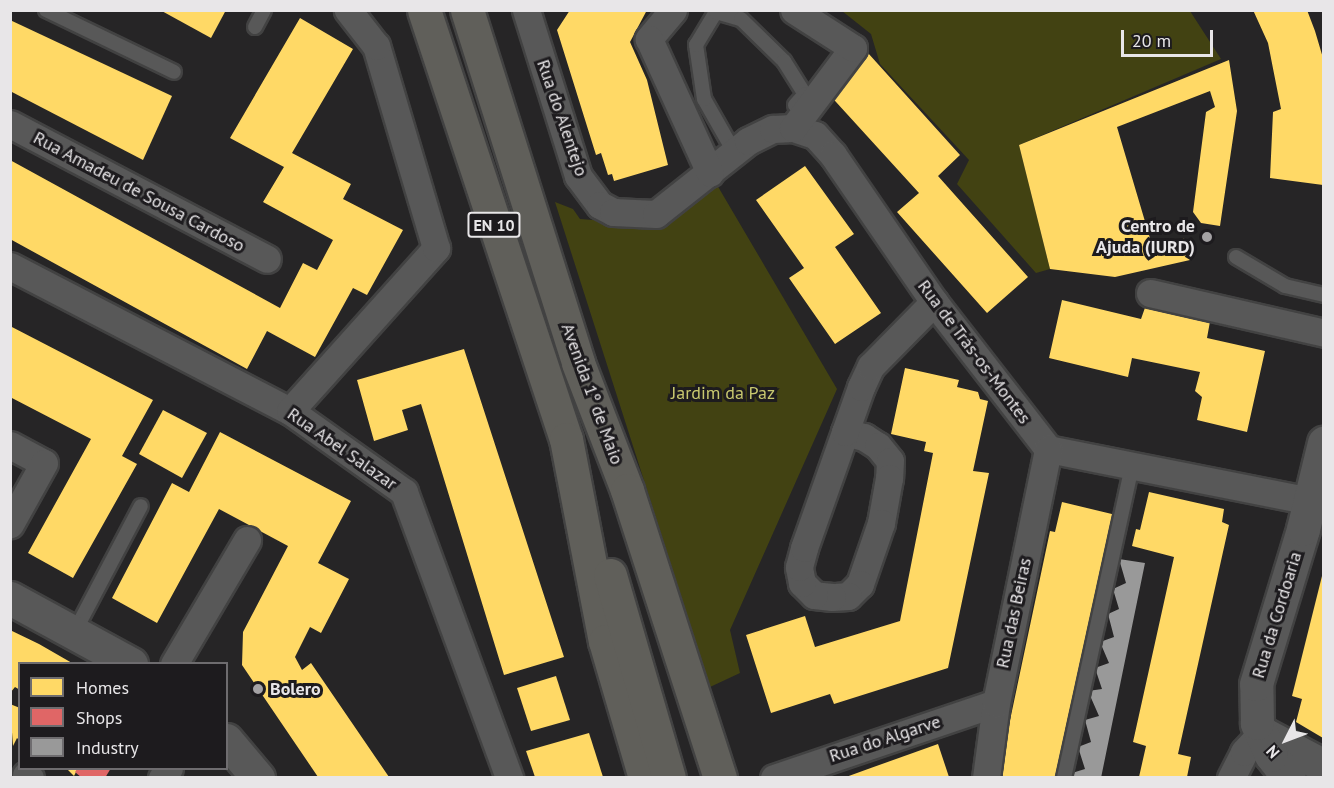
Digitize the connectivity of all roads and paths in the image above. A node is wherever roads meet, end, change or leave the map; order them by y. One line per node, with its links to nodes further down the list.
1 (46, 10): 10 (lane)
2 (264, 10): 9 (lane)
3 (348, 10): 23 (street)
4 (424, 10): 25 (main road, EN 10)
5 (467, 10): 22 (main road, Avenida 1º de Maio / EN 10)
6 (526, 10): 14 (street, Rua do Alentejo)
7 (673, 10): 14 (street)
8 (794, 10): 12 (street)
9 (255, 27)
10 (174, 72)
11 (10, 124): 16 (street, Rua Amadeu de Sousa Cardoso)
12 (783, 129): 13 (street); 13 (lane); 20 (street, Rua de Trás-os-Montes)
13 (733, 150): 14 (street)
14 (711, 173)
15 (1236, 257): 19 (lane)
16 (267, 259)
17 (10, 266): 23 (street, Rua Abel Salazar)
18 (1150, 293): 21 (street)
19 (1323, 294)
20 (934, 302): 24 (street); 28 (street, Rua de Trás-os-Montes)
21 (1323, 333)
22 (578, 363): 47 (main road, EN 10); 48 (main road, Avenida 1º de Maio / EN 10)
23 (290, 411): 44 (street, Rua Abel Salazar)
24 (845, 432): 24 (street)
25 (566, 439): 45 (main road, EN 10); 46 (main road, EN 10)
26 (1323, 443): 30 (street, Rua da Cordoaria)
27 (10, 445): 32 (street)
28 (1048, 449): 29 (street); 38 (street, Rua das Beiras)
29 (1131, 465): 30 (street); 50 (lane)
30 (1310, 501): 39 (street, Rua da Cordoaria)
31 (141, 506): 35 (lane)
32 (10, 524)
33 (247, 540): 37 (street)
34 (10, 598): 35 (street)
35 (75, 631): 36 (street)
36 (129, 662)
37 (175, 662)
38 (996, 703): 42 (street, Rua do Algarve); 49 (street, Rua das Beiras)
39 (1262, 733): 41 (street); 51 (street); 52 (street, Rua da Cordoaria)
40 (228, 742): 43 (street)
41 (1323, 766)
42 (774, 776)
43 (258, 777)
44 (509, 777)
45 (645, 777)
46 (669, 777)
47 (697, 777)
48 (720, 777)
49 (986, 777)
50 (1064, 777)
51 (1231, 777)
52 (1289, 777)

